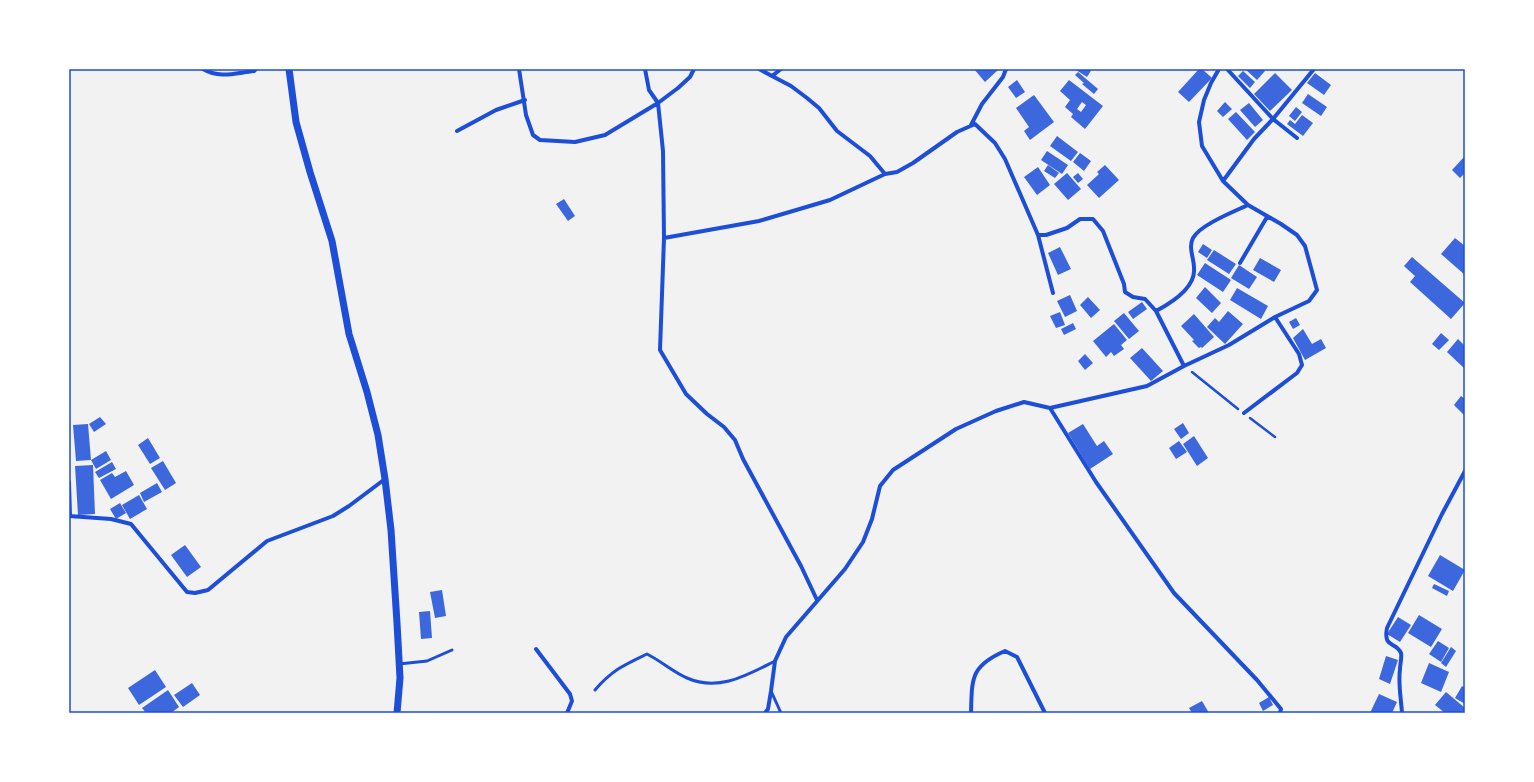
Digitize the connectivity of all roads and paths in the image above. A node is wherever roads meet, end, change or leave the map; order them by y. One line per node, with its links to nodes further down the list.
1 (203, 69): 2 (street)
2 (256, 69)
3 (289, 69): 35 (street)
4 (520, 69): 14 (street)
5 (645, 69): 15 (street)
6 (694, 69): 15 (street)
7 (759, 69): 13 (street)
8 (782, 69): 13 (street)
9 (1006, 69): 17 (street)
10 (1219, 69): 21 (street)
11 (1227, 69): 16 (street)
12 (1314, 69): 16 (street)
13 (772, 76): 20 (street)
14 (524, 100): 15 (street); 18 (street)
15 (658, 103): 25 (street)
16 (1273, 119): 19 (street); 21 (street)
17 (971, 125): 20 (street); 24 (street)
18 (457, 131)
19 (1297, 138)
20 (885, 174): 25 (street)
21 (1223, 181): 22 (street)
22 (1248, 205): 23 (street); 28 (street)
23 (1267, 217): 26 (street); 29 (street)
24 (1038, 235): 27 (street); 28 (street)
25 (664, 238): 38 (street)
26 (1240, 263)
27 (1053, 293)
28 (1156, 311): 30 (street)
29 (1275, 317): 30 (street); 32 (street)
30 (1184, 366): 31 (street); 32 (path)
31 (1050, 408): 38 (street); 51 (street)
32 (1244, 413): 33 (path)
33 (1274, 437)
34 (1465, 471): 52 (street)
35 (385, 479): 37 (street); 42 (street)
36 (69, 482): 37 (street)
37 (69, 516)
38 (817, 600): 41 (street)
39 (536, 649): 46 (street)
40 (452, 650): 42 (lane)
41 (775, 662): 43 (lane); 44 (street)
42 (399, 664): 45 (street)
43 (595, 690)
44 (772, 691): 47 (street); 48 (lane)
45 (398, 713)
46 (567, 713)
47 (765, 713)
48 (780, 713)
49 (971, 713): 50 (street)
50 (1045, 713)
51 (1280, 713)
52 (1402, 713)

